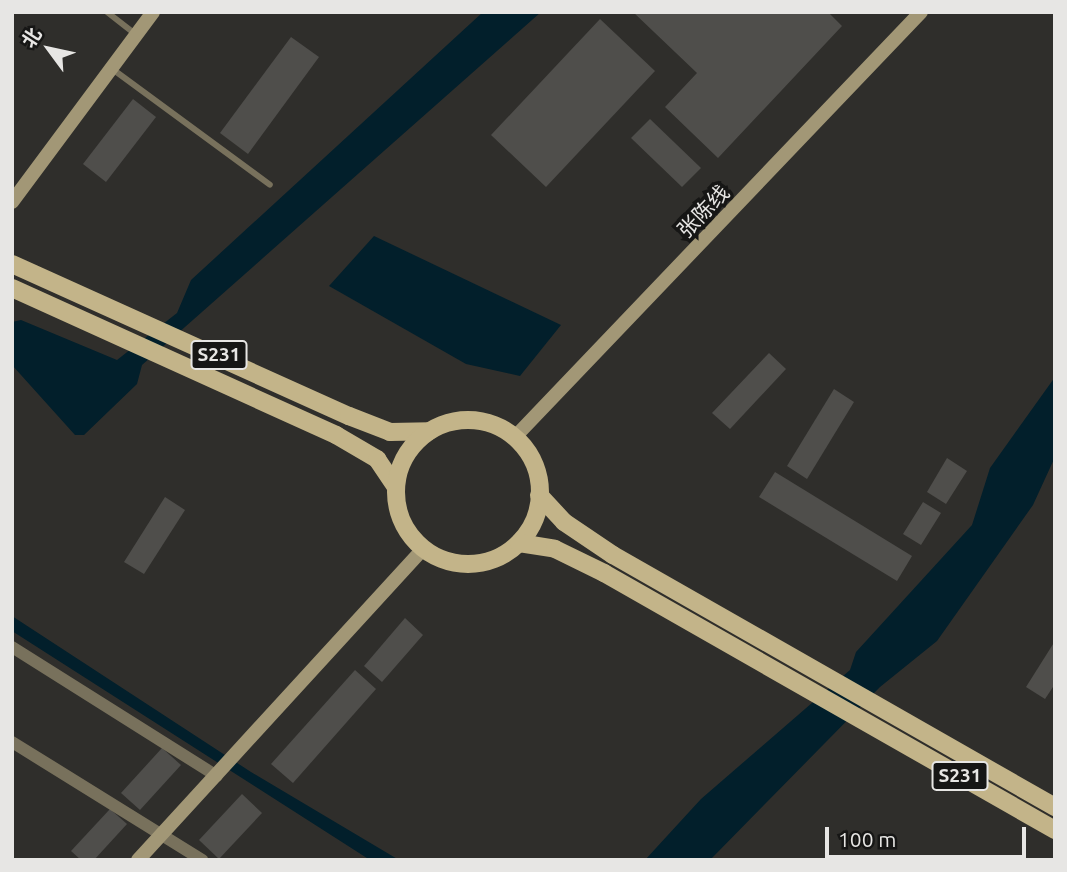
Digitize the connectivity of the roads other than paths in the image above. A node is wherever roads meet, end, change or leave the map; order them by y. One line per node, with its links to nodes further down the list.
1 (107, 12): 4 (lane)
2 (153, 12): 4 (street)
3 (921, 12): 11 (street, 张陈线)
4 (136, 35): 5 (street)
5 (111, 68): 6 (lane); 7 (street)
6 (270, 185)
7 (12, 202)
8 (12, 264): 10 (main road, S231)
9 (12, 288): 12 (main road, S231)
10 (429, 431): 11 (main road); 12 (main road)
11 (514, 438): 13 (main road)
12 (396, 487): 15 (main road)
13 (540, 495): 14 (main road); 19 (main road, S231)
14 (519, 542): 15 (main road); 20 (main road, S231)
15 (423, 549): 18 (street)
16 (12, 647): 18 (street)
17 (12, 742): 21 (street)
18 (217, 776): 21 (street)
19 (1055, 807)
20 (1055, 830)
21 (163, 834): 22 (street); 23 (street)
22 (138, 860)
23 (202, 860)

